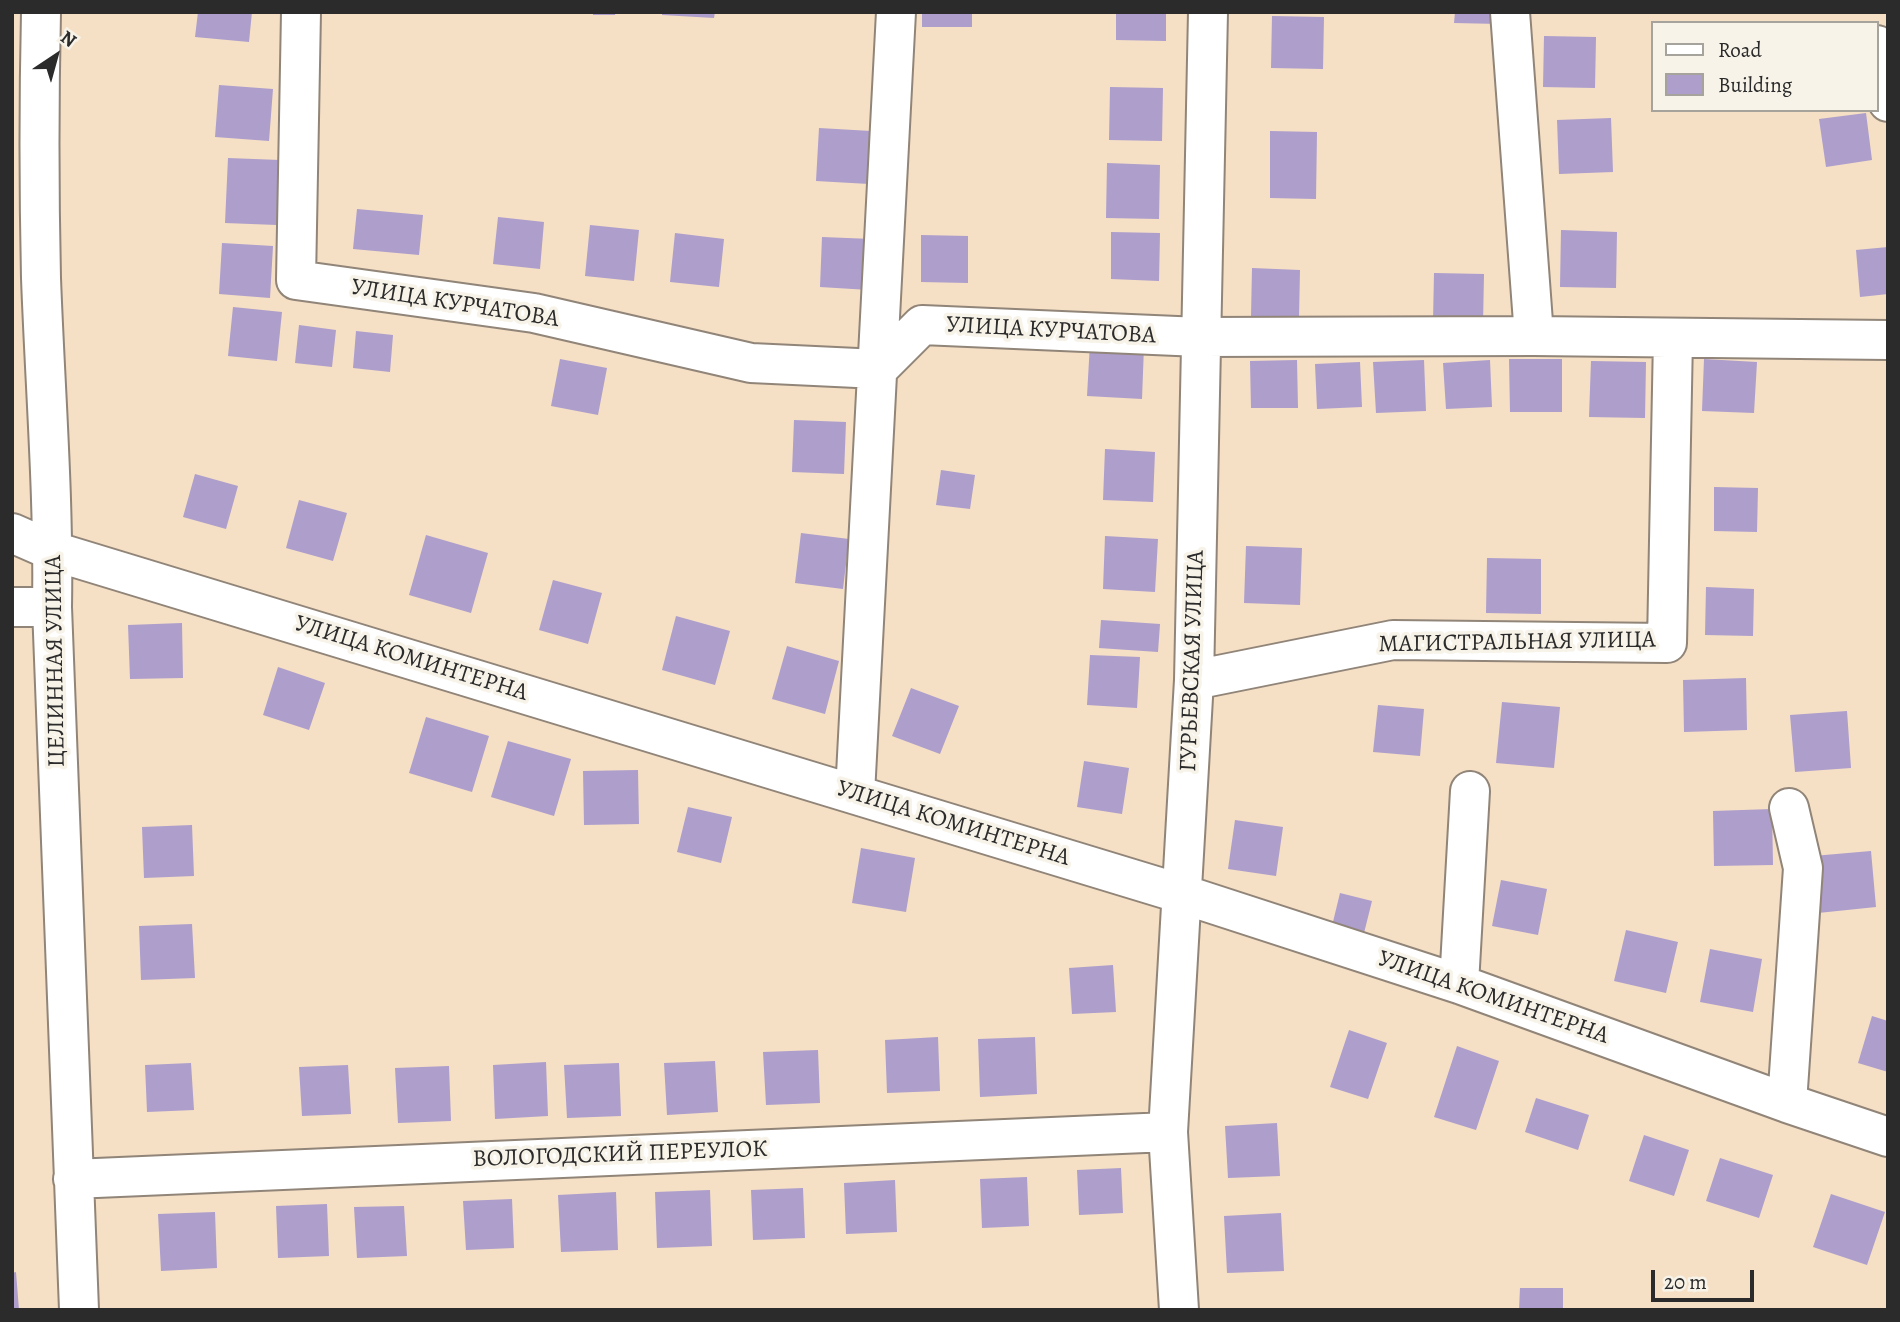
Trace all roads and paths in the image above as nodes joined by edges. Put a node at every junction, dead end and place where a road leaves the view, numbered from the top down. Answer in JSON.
{"nodes":[{"id":1,"x":41,"y":12,"type":"edge"},
{"id":2,"x":301,"y":12,"type":"edge"},
{"id":3,"x":896,"y":12,"type":"edge"},
{"id":4,"x":1208,"y":12,"type":"edge"},
{"id":5,"x":1510,"y":12,"type":"edge"},
{"id":6,"x":1879,"y":55,"type":"edge"},
{"id":7,"x":1888,"y":102,"type":"edge"},
{"id":8,"x":1534,"y":336,"type":"junction"},
{"id":9,"x":1200,"y":337,"type":"junction"},
{"id":10,"x":1673,"y":338,"type":"junction"},
{"id":11,"x":1888,"y":340,"type":"edge"},
{"id":12,"x":878,"y":369,"type":"junction"},
{"id":13,"x":12,"y":533,"type":"edge"},
{"id":14,"x":53,"y":551,"type":"junction"},
{"id":15,"x":12,"y":607,"type":"edge"},
{"id":16,"x":52,"y":607,"type":"junction"},
{"id":17,"x":1194,"y":680,"type":"junction"},
{"id":18,"x":1470,"y":791,"type":"dead end"},
{"id":19,"x":855,"y":794,"type":"junction"},
{"id":20,"x":1789,"y":808,"type":"dead end"},
{"id":21,"x":1182,"y":894,"type":"junction"},
{"id":22,"x":1459,"y":984,"type":"junction"},
{"id":23,"x":1787,"y":1103,"type":"junction"},
{"id":24,"x":1168,"y":1132,"type":"junction"},
{"id":25,"x":1888,"y":1137,"type":"edge"},
{"id":26,"x":73,"y":1179,"type":"junction"},
{"id":27,"x":79,"y":1310,"type":"edge"},
{"id":28,"x":1179,"y":1310,"type":"edge"}],
"edges":[{"from":1,"to":14,"type":"street","name":"ЦЕЛИННАЯ УЛИЦА"},
{"from":2,"to":12,"type":"street","name":"УЛИЦА КУРЧАТОВА"},
{"from":3,"to":12,"type":"street"},
{"from":4,"to":9,"type":"street","name":"ГУРЬЕВСКАЯ УЛИЦА"},
{"from":5,"to":8,"type":"street"},
{"from":6,"to":7,"type":"street"},
{"from":8,"to":9,"type":"street"},
{"from":8,"to":10,"type":"street"},
{"from":9,"to":12,"type":"street","name":"УЛИЦА КУРЧАТОВА"},
{"from":9,"to":17,"type":"street","name":"ГУРЬЕВСКАЯ УЛИЦА"},
{"from":10,"to":11,"type":"street"},
{"from":10,"to":17,"type":"street","name":"МАГИСТРАЛЬНАЯ УЛИЦА"},
{"from":12,"to":19,"type":"street"},
{"from":13,"to":14,"type":"street","name":"УЛИЦА КОМИНТЕРНА"},
{"from":14,"to":16,"type":"street","name":"ЦЕЛИННАЯ УЛИЦА"},
{"from":14,"to":19,"type":"street","name":"УЛИЦА КОМИНТЕРНА"},
{"from":15,"to":16,"type":"street"},
{"from":16,"to":26,"type":"street","name":"ЦЕЛИННАЯ УЛИЦА"},
{"from":17,"to":21,"type":"street","name":"ГУРЬЕВСКАЯ УЛИЦА"},
{"from":18,"to":22,"type":"street"},
{"from":19,"to":21,"type":"street","name":"УЛИЦА КОМИНТЕРНА"},
{"from":20,"to":23,"type":"street"},
{"from":21,"to":22,"type":"street","name":"УЛИЦА КОМИНТЕРНА"},
{"from":21,"to":24,"type":"street","name":"ГУРЬЕВСКАЯ УЛИЦА"},
{"from":22,"to":23,"type":"street","name":"УЛИЦА КОМИНТЕРНА"},
{"from":23,"to":25,"type":"street","name":"УЛИЦА КОМИНТЕРНА"},
{"from":24,"to":26,"type":"street","name":"ВОЛОГОДСКИЙ ПЕРЕУЛОК"},
{"from":24,"to":28,"type":"street","name":"ГУРЬЕВСКАЯ УЛИЦА"},
{"from":26,"to":27,"type":"street","name":"ЦЕЛИННАЯ УЛИЦА"}]}
